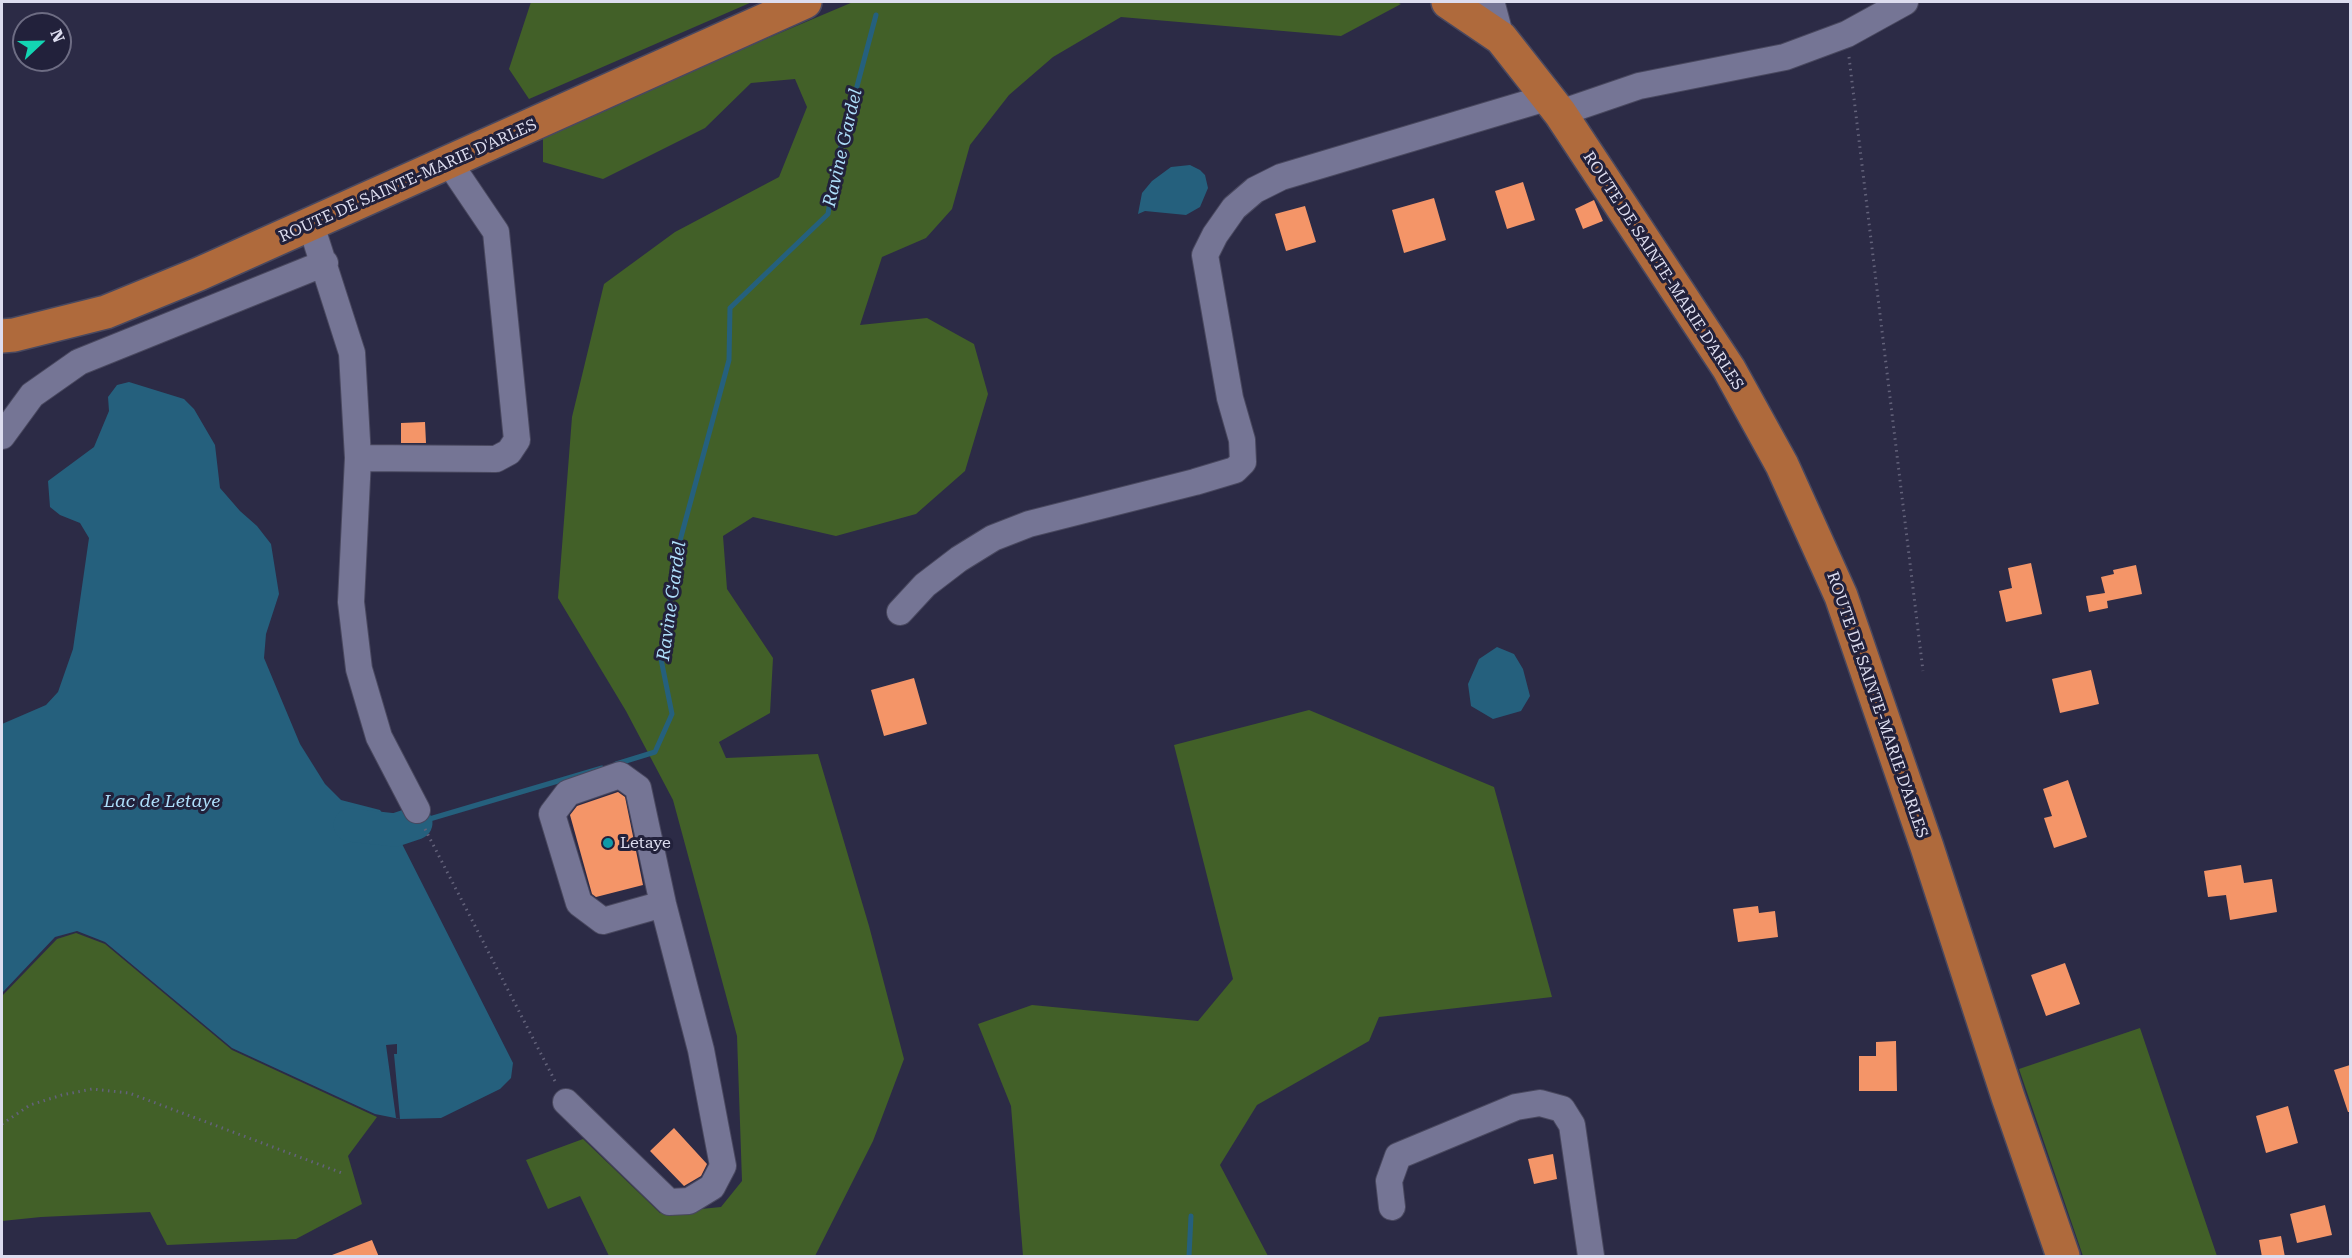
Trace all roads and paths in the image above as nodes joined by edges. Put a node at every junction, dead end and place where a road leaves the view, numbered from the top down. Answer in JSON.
{"nodes":[{"id":1,"x":805,"y":2,"type":"edge"},
{"id":2,"x":1448,"y":2,"type":"edge"},
{"id":3,"x":1489,"y":2,"type":"edge"},
{"id":4,"x":1905,"y":2,"type":"edge"},
{"id":5,"x":1847,"y":34,"type":"junction"},
{"id":6,"x":1501,"y":38,"type":"junction"},
{"id":7,"x":1553,"y":106,"type":"junction"},
{"id":8,"x":448,"y":161,"type":"junction"},
{"id":9,"x":311,"y":225,"type":"junction"},
{"id":10,"x":325,"y":263,"type":"junction"},
{"id":11,"x":2,"y":336,"type":"edge"},
{"id":12,"x":2,"y":436,"type":"edge"},
{"id":13,"x":358,"y":458,"type":"junction"},
{"id":14,"x":900,"y":612,"type":"dead end"},
{"id":15,"x":1923,"y":671,"type":"dead end"},
{"id":16,"x":421,"y":819,"type":"joint"},
{"id":17,"x":663,"y":904,"type":"junction"},
{"id":18,"x":566,"y":1102,"type":"joint"},
{"id":19,"x":2,"y":1124,"type":"edge"},
{"id":20,"x":342,"y":1173,"type":"dead end"},
{"id":21,"x":1392,"y":1208,"type":"dead end"},
{"id":22,"x":1591,"y":1257,"type":"edge"},
{"id":23,"x":2063,"y":1257,"type":"edge"}],
"edges":[{"from":1,"to":8,"type":"main road","name":"ROUTE DE SAINTE-MARIE D'ARLES"},
{"from":2,"to":6,"type":"main road","name":"ROUTE DE SAINTE-MARIE D'ARLES"},
{"from":3,"to":6,"type":"street"},
{"from":4,"to":5,"type":"street"},
{"from":5,"to":7,"type":"street"},
{"from":5,"to":15,"type":"path"},
{"from":6,"to":7,"type":"main road","name":"ROUTE DE SAINTE-MARIE D'ARLES"},
{"from":7,"to":14,"type":"street"},
{"from":7,"to":23,"type":"main road","name":"ROUTE DE SAINTE-MARIE D'ARLES"},
{"from":8,"to":9,"type":"main road","name":"ROUTE DE SAINTE-MARIE D'ARLES"},
{"from":8,"to":13,"type":"street"},
{"from":9,"to":10,"type":"street"},
{"from":9,"to":11,"type":"main road","name":"ROUTE DE SAINTE-MARIE D'ARLES"},
{"from":10,"to":12,"type":"street"},
{"from":10,"to":13,"type":"street"},
{"from":13,"to":16,"type":"street"},
{"from":16,"to":18,"type":"path"},
{"from":17,"to":17,"type":"street"},
{"from":17,"to":18,"type":"street"},
{"from":19,"to":20,"type":"path"},
{"from":21,"to":22,"type":"street"}]}
